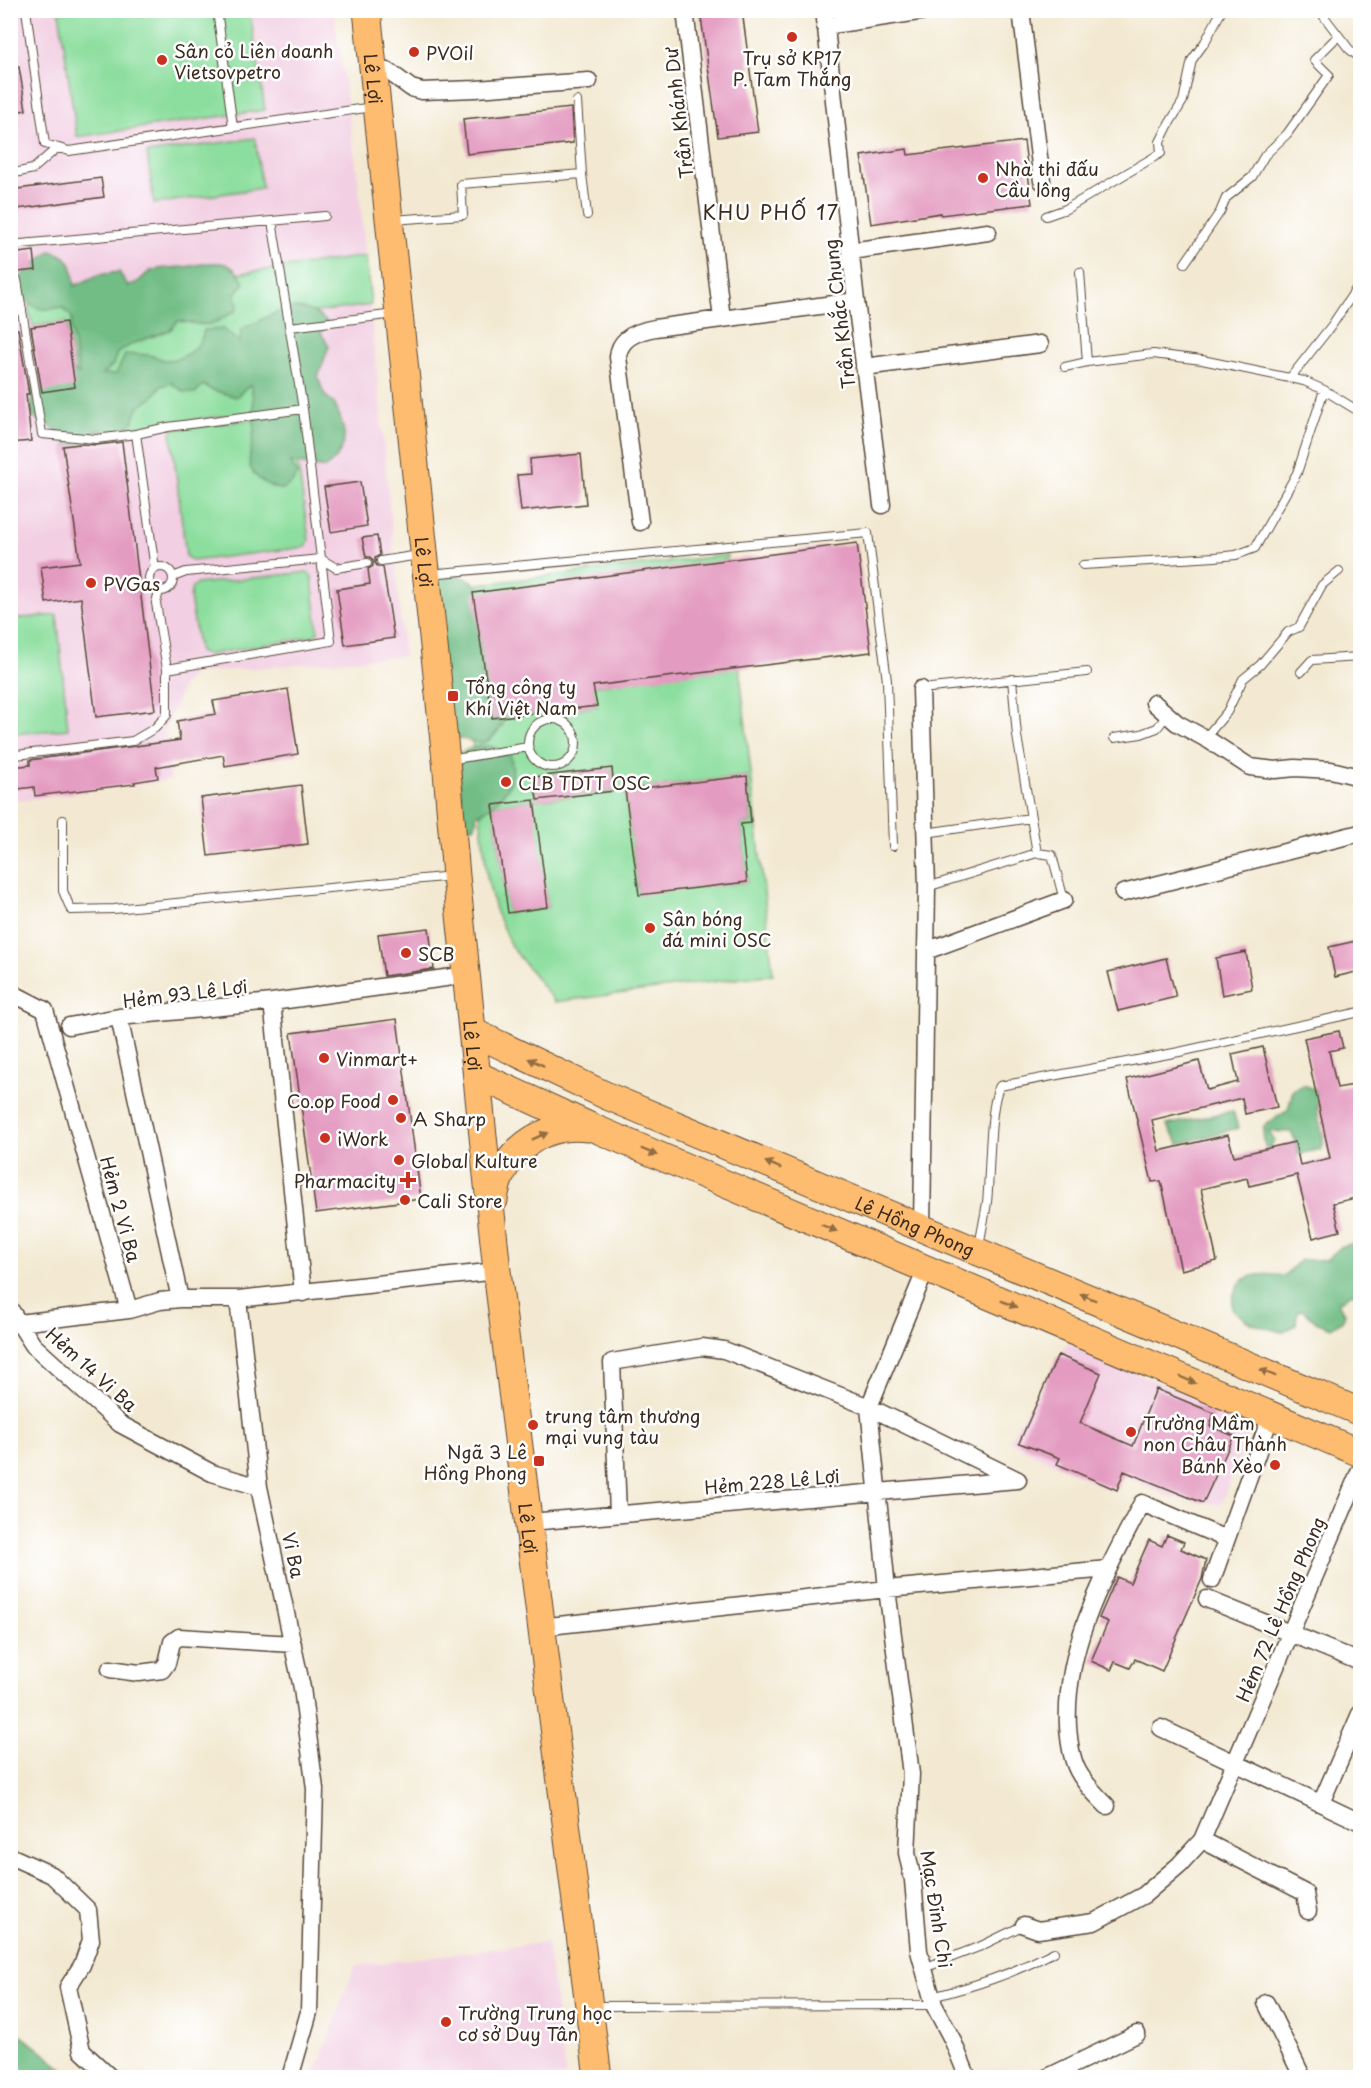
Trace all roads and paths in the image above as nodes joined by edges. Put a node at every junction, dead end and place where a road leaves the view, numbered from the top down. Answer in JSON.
{"nodes":[{"id":1,"x":26,"y":10,"type":"edge"},
{"id":2,"x":217,"y":10,"type":"edge"},
{"id":3,"x":367,"y":10,"type":"edge"},
{"id":4,"x":685,"y":10,"type":"edge"},
{"id":5,"x":932,"y":10,"type":"edge"},
{"id":6,"x":1021,"y":10,"type":"edge"},
{"id":7,"x":1222,"y":10,"type":"edge"},
{"id":8,"x":1319,"y":10,"type":"edge"},
{"id":9,"x":824,"y":18,"type":"edge"},
{"id":10,"x":1338,"y":36,"type":"junction"},
{"id":11,"x":1360,"y":58,"type":"edge"},
{"id":12,"x":373,"y":70,"type":"junction"},
{"id":13,"x":590,"y":81,"type":"dead end"},
{"id":14,"x":577,"y":101,"type":"dead end"},
{"id":15,"x":377,"y":106,"type":"junction"},
{"id":16,"x":233,"y":127,"type":"junction"},
{"id":17,"x":57,"y":148,"type":"junction"},
{"id":18,"x":10,"y":174,"type":"edge"},
{"id":19,"x":582,"y":174,"type":"junction"},
{"id":20,"x":1042,"y":181,"type":"dead end"},
{"id":21,"x":587,"y":215,"type":"dead end"},
{"id":22,"x":325,"y":216,"type":"dead end"},
{"id":23,"x":1046,"y":216,"type":"dead end"},
{"id":24,"x":272,"y":221,"type":"junction"},
{"id":25,"x":388,"y":221,"type":"junction"},
{"id":26,"x":988,"y":232,"type":"dead end"},
{"id":27,"x":10,"y":245,"type":"edge"},
{"id":28,"x":850,"y":251,"type":"junction"},
{"id":29,"x":1185,"y":263,"type":"dead end"},
{"id":30,"x":1080,"y":272,"type":"dead end"},
{"id":31,"x":10,"y":281,"type":"edge"},
{"id":32,"x":1360,"y":283,"type":"edge"},
{"id":33,"x":856,"y":301,"type":"junction"},
{"id":34,"x":398,"y":313,"type":"junction"},
{"id":35,"x":722,"y":319,"type":"junction"},
{"id":36,"x":290,"y":327,"type":"junction"},
{"id":37,"x":1040,"y":344,"type":"dead end"},
{"id":38,"x":1087,"y":362,"type":"junction"},
{"id":39,"x":864,"y":367,"type":"junction"},
{"id":40,"x":1065,"y":368,"type":"dead end"},
{"id":41,"x":1290,"y":378,"type":"junction"},
{"id":42,"x":1324,"y":390,"type":"junction"},
{"id":43,"x":303,"y":409,"type":"junction"},
{"id":44,"x":1360,"y":412,"type":"edge"},
{"id":45,"x":136,"y":434,"type":"junction"},
{"id":46,"x":882,"y":506,"type":"dead end"},
{"id":47,"x":640,"y":522,"type":"dead end"},
{"id":48,"x":321,"y":559,"type":"junction"},
{"id":49,"x":381,"y":561,"type":"dead end"},
{"id":50,"x":367,"y":563,"type":"dead end"},
{"id":51,"x":425,"y":564,"type":"junction"},
{"id":52,"x":1083,"y":565,"type":"dead end"},
{"id":53,"x":155,"y":569,"type":"junction"},
{"id":54,"x":1339,"y":571,"type":"dead end"},
{"id":55,"x":173,"y":577,"type":"junction"},
{"id":56,"x":159,"y":591,"type":"junction"},
{"id":57,"x":1360,"y":657,"type":"edge"},
{"id":58,"x":167,"y":669,"type":"junction"},
{"id":59,"x":1087,"y":672,"type":"dead end"},
{"id":60,"x":1301,"y":672,"type":"dead end"},
{"id":61,"x":1012,"y":679,"type":"junction"},
{"id":62,"x":921,"y":689,"type":"joint"},
{"id":63,"x":1154,"y":703,"type":"dead end"},
{"id":64,"x":1168,"y":714,"type":"junction"},
{"id":65,"x":1114,"y":738,"type":"dead end"},
{"id":66,"x":1205,"y":738,"type":"junction"},
{"id":67,"x":528,"y":747,"type":"junction"},
{"id":68,"x":16,"y":755,"type":"dead end"},
{"id":69,"x":447,"y":760,"type":"junction"},
{"id":70,"x":1360,"y":777,"type":"edge"},
{"id":71,"x":1031,"y":818,"type":"junction"},
{"id":72,"x":63,"y":820,"type":"dead end"},
{"id":73,"x":925,"y":833,"type":"junction"},
{"id":74,"x":1360,"y":833,"type":"edge"},
{"id":75,"x":893,"y":846,"type":"dead end"},
{"id":76,"x":1037,"y":853,"type":"junction"},
{"id":77,"x":456,"y":876,"type":"junction"},
{"id":78,"x":927,"y":887,"type":"junction"},
{"id":79,"x":1123,"y":893,"type":"dead end"},
{"id":80,"x":1064,"y":900,"type":"joint"},
{"id":81,"x":926,"y":951,"type":"junction"},
{"id":82,"x":467,"y":975,"type":"junction"},
{"id":83,"x":10,"y":992,"type":"edge"},
{"id":84,"x":272,"y":1002,"type":"junction"},
{"id":85,"x":1360,"y":1012,"type":"edge"},
{"id":86,"x":119,"y":1017,"type":"junction"},
{"id":87,"x":69,"y":1026,"type":"dead end"},
{"id":88,"x":473,"y":1032,"type":"junction"},
{"id":89,"x":477,"y":1075,"type":"junction"},
{"id":90,"x":570,"y":1078,"type":"junction"},
{"id":91,"x":552,"y":1109,"type":"junction"},
{"id":92,"x":596,"y":1129,"type":"junction"},
{"id":93,"x":492,"y":1217,"type":"junction"},
{"id":94,"x":930,"y":1231,"type":"junction"},
{"id":95,"x":978,"y":1251,"type":"junction"},
{"id":96,"x":926,"y":1269,"type":"junction"},
{"id":97,"x":497,"y":1271,"type":"junction"},
{"id":98,"x":303,"y":1293,"type":"junction"},
{"id":99,"x":180,"y":1299,"type":"junction"},
{"id":100,"x":238,"y":1299,"type":"junction"},
{"id":101,"x":129,"y":1310,"type":"junction"},
{"id":102,"x":13,"y":1318,"type":"edge"},
{"id":103,"x":1302,"y":1387,"type":"junction"},
{"id":104,"x":869,"y":1407,"type":"junction"},
{"id":105,"x":1360,"y":1412,"type":"edge"},
{"id":106,"x":1280,"y":1419,"type":"junction"},
{"id":107,"x":1360,"y":1453,"type":"edge"},
{"id":108,"x":1360,"y":1470,"type":"edge"},
{"id":109,"x":259,"y":1487,"type":"junction"},
{"id":110,"x":876,"y":1492,"type":"junction"},
{"id":111,"x":618,"y":1514,"type":"junction"},
{"id":112,"x":530,"y":1522,"type":"junction"},
{"id":113,"x":1226,"y":1539,"type":"junction"},
{"id":114,"x":1108,"y":1569,"type":"junction"},
{"id":115,"x":1212,"y":1580,"type":"dead end"},
{"id":116,"x":887,"y":1589,"type":"junction"},
{"id":117,"x":1207,"y":1599,"type":"dead end"},
{"id":118,"x":540,"y":1626,"type":"junction"},
{"id":119,"x":1291,"y":1634,"type":"junction"},
{"id":120,"x":293,"y":1644,"type":"junction"},
{"id":121,"x":1360,"y":1662,"type":"edge"},
{"id":122,"x":110,"y":1669,"type":"dead end"},
{"id":123,"x":1360,"y":1714,"type":"edge"},
{"id":124,"x":1161,"y":1728,"type":"dead end"},
{"id":125,"x":1234,"y":1763,"type":"junction"},
{"id":126,"x":1320,"y":1803,"type":"junction"},
{"id":127,"x":1107,"y":1806,"type":"dead end"},
{"id":128,"x":1360,"y":1822,"type":"edge"},
{"id":129,"x":1202,"y":1840,"type":"junction"},
{"id":130,"x":10,"y":1856,"type":"edge"},
{"id":131,"x":1308,"y":1911,"type":"dead end"},
{"id":132,"x":1024,"y":1925,"type":"joint"},
{"id":133,"x":1054,"y":1952,"type":"dead end"},
{"id":134,"x":924,"y":1968,"type":"junction"},
{"id":135,"x":933,"y":2001,"type":"junction"},
{"id":136,"x":1266,"y":2003,"type":"dead end"},
{"id":137,"x":588,"y":2006,"type":"junction"},
{"id":138,"x":1137,"y":2034,"type":"dead end"},
{"id":139,"x":111,"y":2078,"type":"edge"},
{"id":140,"x":290,"y":2078,"type":"edge"},
{"id":141,"x":598,"y":2078,"type":"edge"},
{"id":142,"x":968,"y":2078,"type":"edge"},
{"id":143,"x":1046,"y":2078,"type":"edge"},
{"id":144,"x":1303,"y":2078,"type":"edge"}],
"edges":[{"from":1,"to":17,"type":"lane"},
{"from":2,"to":16,"type":"lane"},
{"from":3,"to":12,"type":"main road","name":"Lê Lợi"},
{"from":4,"to":35,"type":"street","name":"Trần Khánh Dư"},
{"from":5,"to":9,"type":"street"},
{"from":6,"to":20,"type":"street"},
{"from":7,"to":23,"type":"lane"},
{"from":8,"to":10,"type":"lane"},
{"from":9,"to":28,"type":"street","name":"Trần Khắc Chung"},
{"from":10,"to":11,"type":"lane"},
{"from":10,"to":29,"type":"lane"},
{"from":12,"to":13,"type":"street"},
{"from":12,"to":15,"type":"main road","name":"Lê Lợi"},
{"from":14,"to":19,"type":"lane"},
{"from":15,"to":16,"type":"lane"},
{"from":15,"to":25,"type":"main road","name":"Lê Lợi"},
{"from":16,"to":17,"type":"lane"},
{"from":17,"to":18,"type":"lane"},
{"from":19,"to":21,"type":"lane"},
{"from":19,"to":25,"type":"lane"},
{"from":22,"to":24,"type":"lane"},
{"from":24,"to":27,"type":"lane"},
{"from":24,"to":36,"type":"lane"},
{"from":25,"to":34,"type":"main road","name":"Lê Lợi"},
{"from":26,"to":28,"type":"street"},
{"from":28,"to":33,"type":"street","name":"Trần Khắc Chung"},
{"from":30,"to":38,"type":"lane"},
{"from":31,"to":45,"type":"lane"},
{"from":32,"to":41,"type":"lane"},
{"from":33,"to":35,"type":"street"},
{"from":33,"to":39,"type":"street","name":"Trần Khắc Chung"},
{"from":34,"to":36,"type":"lane"},
{"from":34,"to":51,"type":"main road","name":"Lê Lợi"},
{"from":35,"to":47,"type":"street"},
{"from":36,"to":43,"type":"lane"},
{"from":37,"to":39,"type":"street"},
{"from":38,"to":40,"type":"lane"},
{"from":38,"to":41,"type":"lane"},
{"from":39,"to":46,"type":"street","name":"Trần Khắc Chung"},
{"from":41,"to":42,"type":"lane"},
{"from":42,"to":44,"type":"lane"},
{"from":42,"to":52,"type":"lane"},
{"from":43,"to":45,"type":"lane"},
{"from":43,"to":48,"type":"lane"},
{"from":45,"to":53,"type":"lane"},
{"from":48,"to":50,"type":"lane"},
{"from":48,"to":55,"type":"lane"},
{"from":48,"to":58,"type":"lane"},
{"from":49,"to":51,"type":"lane"},
{"from":51,"to":69,"type":"main road","name":"Lê Lợi"},
{"from":51,"to":75,"type":"lane"},
{"from":53,"to":55,"type":"lane"},
{"from":53,"to":56,"type":"lane"},
{"from":54,"to":66,"type":"lane"},
{"from":55,"to":56,"type":"lane"},
{"from":56,"to":58,"type":"lane"},
{"from":57,"to":60,"type":"lane"},
{"from":58,"to":68,"type":"lane"},
{"from":59,"to":61,"type":"lane"},
{"from":61,"to":62,"type":"lane"},
{"from":61,"to":71,"type":"lane"},
{"from":62,"to":73,"type":"street"},
{"from":63,"to":64,"type":"street"},
{"from":64,"to":65,"type":"lane"},
{"from":64,"to":66,"type":"street"},
{"from":66,"to":70,"type":"street"},
{"from":67,"to":67,"type":"lane"},
{"from":67,"to":69,"type":"lane"},
{"from":69,"to":77,"type":"main road","name":"Lê Lợi"},
{"from":71,"to":73,"type":"lane"},
{"from":71,"to":76,"type":"lane"},
{"from":72,"to":77,"type":"lane"},
{"from":73,"to":78,"type":"street"},
{"from":74,"to":79,"type":"street"},
{"from":76,"to":78,"type":"lane"},
{"from":76,"to":80,"type":"lane"},
{"from":77,"to":82,"type":"main road","name":"Lê Lợi"},
{"from":78,"to":81,"type":"street"},
{"from":80,"to":81,"type":"street"},
{"from":81,"to":94,"type":"street"},
{"from":82,"to":84,"type":"street","name":"Hẻm 93 Lê Lợi"},
{"from":82,"to":88,"type":"main road","name":"Lê Lợi"},
{"from":83,"to":101,"type":"street","name":"Hẻm 2 Vi Ba"},
{"from":84,"to":86,"type":"street","name":"Hẻm 93 Lê Lợi"},
{"from":84,"to":98,"type":"street"},
{"from":85,"to":95,"type":"lane"},
{"from":86,"to":87,"type":"street"},
{"from":86,"to":99,"type":"street","name":"Hẻm 93 Lê Lợi"},
{"from":88,"to":89,"type":"main road","name":"Lê Lợi"},
{"from":90,"to":88,"type":"main road","name":"Lê Hồng Phong","one_way":true},
{"from":89,"to":91,"type":"main road","name":"Lê Hồng Phong"},
{"from":89,"to":93,"type":"main road","name":"Lê Lợi"},
{"from":90,"to":91,"type":"main road"},
{"from":94,"to":90,"type":"main road","name":"Lê Hồng Phong","one_way":true},
{"from":91,"to":92,"type":"main road","name":"Lê Hồng Phong"},
{"from":93,"to":92,"type":"main road","one_way":true},
{"from":92,"to":96,"type":"main road","name":"Lê Hồng Phong","one_way":true},
{"from":93,"to":97,"type":"main road","name":"Lê Lợi"},
{"from":94,"to":95,"type":"main road","name":"Lê Hồng Phong"},
{"from":94,"to":96,"type":"main road"},
{"from":103,"to":95,"type":"main road","name":"Lê Hồng Phong","one_way":true},
{"from":96,"to":104,"type":"street"},
{"from":96,"to":106,"type":"main road","name":"Lê Hồng Phong","one_way":true},
{"from":97,"to":98,"type":"street"},
{"from":97,"to":112,"type":"main road","name":"Lê Lợi"},
{"from":98,"to":100,"type":"street"},
{"from":99,"to":100,"type":"street"},
{"from":99,"to":101,"type":"street"},
{"from":100,"to":109,"type":"street","name":"Vi Ba"},
{"from":101,"to":102,"type":"street"},
{"from":102,"to":109,"type":"street","name":"Hẻm 14 Vi Ba"},
{"from":103,"to":105,"type":"main road","name":"Lê Hồng Phong"},
{"from":103,"to":106,"type":"main road"},
{"from":104,"to":110,"type":"street","name":"Mạc Đĩnh Chi"},
{"from":104,"to":110,"type":"street","name":"Hẻm 228 Lê Lợi"},
{"from":104,"to":111,"type":"street"},
{"from":106,"to":107,"type":"main road","name":"Lê Hồng Phong"},
{"from":106,"to":113,"type":"street"},
{"from":108,"to":119,"type":"street","name":"Hẻm 72 Lê Hồng Phong"},
{"from":109,"to":120,"type":"street","name":"Vi Ba"},
{"from":110,"to":111,"type":"street","name":"Hẻm 228 Lê Lợi"},
{"from":110,"to":116,"type":"street","name":"Mạc Đĩnh Chi"},
{"from":111,"to":112,"type":"street","name":"Hẻm 228 Lê Lợi"},
{"from":112,"to":118,"type":"main road","name":"Lê Lợi"},
{"from":113,"to":114,"type":"street"},
{"from":113,"to":115,"type":"street"},
{"from":114,"to":116,"type":"street"},
{"from":114,"to":127,"type":"street"},
{"from":116,"to":118,"type":"street"},
{"from":116,"to":134,"type":"street","name":"Mạc Đĩnh Chi"},
{"from":117,"to":119,"type":"street"},
{"from":118,"to":137,"type":"main road","name":"Lê Lợi"},
{"from":119,"to":121,"type":"street"},
{"from":119,"to":125,"type":"street","name":"Hẻm 72 Lê Hồng Phong"},
{"from":120,"to":122,"type":"street"},
{"from":120,"to":140,"type":"street","name":"Vi Ba"},
{"from":123,"to":126,"type":"street"},
{"from":124,"to":125,"type":"street"},
{"from":125,"to":126,"type":"street"},
{"from":125,"to":129,"type":"street","name":"Hẻm 72 Lê Hồng Phong"},
{"from":126,"to":128,"type":"street"},
{"from":129,"to":131,"type":"street"},
{"from":129,"to":132,"type":"street"},
{"from":130,"to":139,"type":"street"},
{"from":132,"to":134,"type":"lane"},
{"from":133,"to":135,"type":"lane"},
{"from":134,"to":135,"type":"street","name":"Mạc Đĩnh Chi"},
{"from":135,"to":137,"type":"lane"},
{"from":135,"to":142,"type":"street","name":"Mạc Đĩnh Chi"},
{"from":136,"to":144,"type":"street"},
{"from":137,"to":141,"type":"main road","name":"Lê Lợi"},
{"from":138,"to":143,"type":"street"}]}
